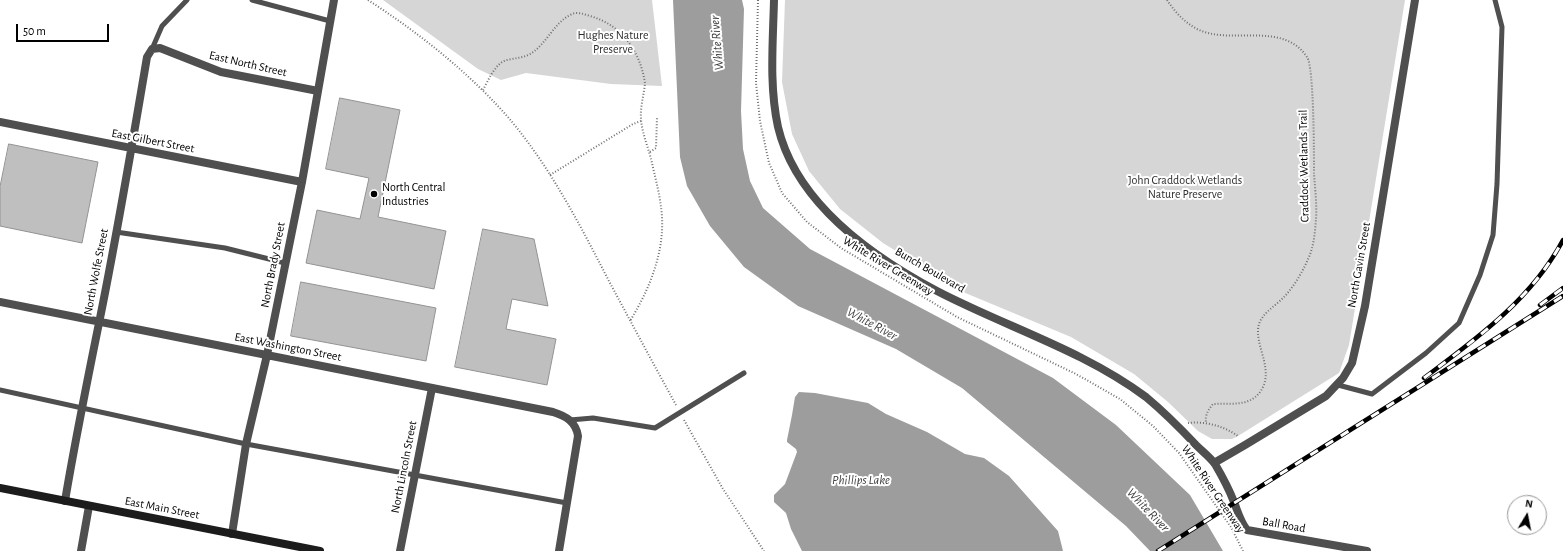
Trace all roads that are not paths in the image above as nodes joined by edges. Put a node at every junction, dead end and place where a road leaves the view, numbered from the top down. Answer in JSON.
{"nodes":[{"id":1,"x":187,"y":0,"type":"edge"},
{"id":2,"x":252,"y":0,"type":"edge"},
{"id":3,"x":334,"y":0,"type":"edge"},
{"id":4,"x":774,"y":0,"type":"edge"},
{"id":5,"x":1415,"y":0,"type":"edge"},
{"id":6,"x":1495,"y":0,"type":"edge"},
{"id":7,"x":330,"y":21,"type":"junction"},
{"id":8,"x":152,"y":49,"type":"junction"},
{"id":9,"x":318,"y":91,"type":"junction"},
{"id":10,"x":0,"y":122,"type":"edge"},
{"id":11,"x":131,"y":149,"type":"junction"},
{"id":12,"x":302,"y":182,"type":"junction"},
{"id":13,"x":116,"y":232,"type":"junction"},
{"id":14,"x":285,"y":263,"type":"junction"},
{"id":15,"x":0,"y":302,"type":"edge"},
{"id":16,"x":99,"y":322,"type":"junction"},
{"id":17,"x":267,"y":355,"type":"junction"},
{"id":18,"x":744,"y":373,"type":"dead end"},
{"id":19,"x":1338,"y":385,"type":"junction"},
{"id":20,"x":432,"y":388,"type":"junction"},
{"id":21,"x":0,"y":390,"type":"edge"},
{"id":22,"x":81,"y":408,"type":"junction"},
{"id":23,"x":570,"y":420,"type":"junction"},
{"id":24,"x":246,"y":444,"type":"junction"},
{"id":25,"x":1214,"y":463,"type":"junction"},
{"id":26,"x":415,"y":476,"type":"junction"},
{"id":27,"x":0,"y":488,"type":"edge"},
{"id":28,"x":65,"y":501,"type":"junction"},
{"id":29,"x":567,"y":503,"type":"junction"},
{"id":30,"x":89,"y":506,"type":"junction"},
{"id":31,"x":232,"y":534,"type":"junction"},
{"id":32,"x":81,"y":551,"type":"edge"},
{"id":33,"x":320,"y":551,"type":"edge"},
{"id":34,"x":400,"y":551,"type":"edge"},
{"id":35,"x":559,"y":551,"type":"edge"},
{"id":36,"x":1367,"y":551,"type":"edge"}],
"edges":[{"from":1,"to":8,"type":"lane"},
{"from":2,"to":7,"type":"lane"},
{"from":3,"to":7,"type":"street","name":"North Brady Street"},
{"from":4,"to":25,"type":"street","name":"Bunch Boulevard"},
{"from":5,"to":19,"type":"street","name":"North Gavin Street"},
{"from":6,"to":19,"type":"lane"},
{"from":7,"to":9,"type":"street","name":"North Brady Street"},
{"from":8,"to":9,"type":"street","name":"East North Street"},
{"from":8,"to":11,"type":"street","name":"North Wolfe Street"},
{"from":9,"to":12,"type":"street","name":"North Brady Street"},
{"from":10,"to":11,"type":"street","name":"East Gilbert Street"},
{"from":11,"to":12,"type":"street","name":"East Gilbert Street"},
{"from":11,"to":13,"type":"street","name":"North Wolfe Street"},
{"from":12,"to":14,"type":"street","name":"North Brady Street"},
{"from":13,"to":14,"type":"lane"},
{"from":13,"to":16,"type":"street","name":"North Wolfe Street"},
{"from":14,"to":17,"type":"street","name":"North Brady Street"},
{"from":15,"to":16,"type":"street","name":"East Washington Street"},
{"from":16,"to":17,"type":"street","name":"East Washington Street"},
{"from":16,"to":22,"type":"street","name":"North Wolfe Street"},
{"from":17,"to":20,"type":"street","name":"East Washington Street"},
{"from":17,"to":24,"type":"street","name":"North Brady Street"},
{"from":18,"to":23,"type":"lane"},
{"from":19,"to":25,"type":"street","name":"North Gavin Street"},
{"from":20,"to":23,"type":"street","name":"East Washington Street"},
{"from":20,"to":26,"type":"street","name":"North Lincoln Street"},
{"from":21,"to":22,"type":"lane"},
{"from":22,"to":24,"type":"lane"},
{"from":22,"to":28,"type":"street","name":"North Wolfe Street"},
{"from":23,"to":29,"type":"street"},
{"from":24,"to":26,"type":"lane"},
{"from":24,"to":31,"type":"street","name":"North Brady Street"},
{"from":25,"to":36,"type":"street","name":"Ball Road"},
{"from":26,"to":29,"type":"lane"},
{"from":26,"to":34,"type":"street","name":"North Lincoln Street"},
{"from":27,"to":28,"type":"main road","name":"East Main Street"},
{"from":28,"to":30,"type":"main road","name":"East Main Street"},
{"from":29,"to":35,"type":"street"},
{"from":30,"to":31,"type":"main road","name":"East Main Street"},
{"from":30,"to":32,"type":"street"},
{"from":31,"to":33,"type":"main road","name":"East Main Street"}]}
